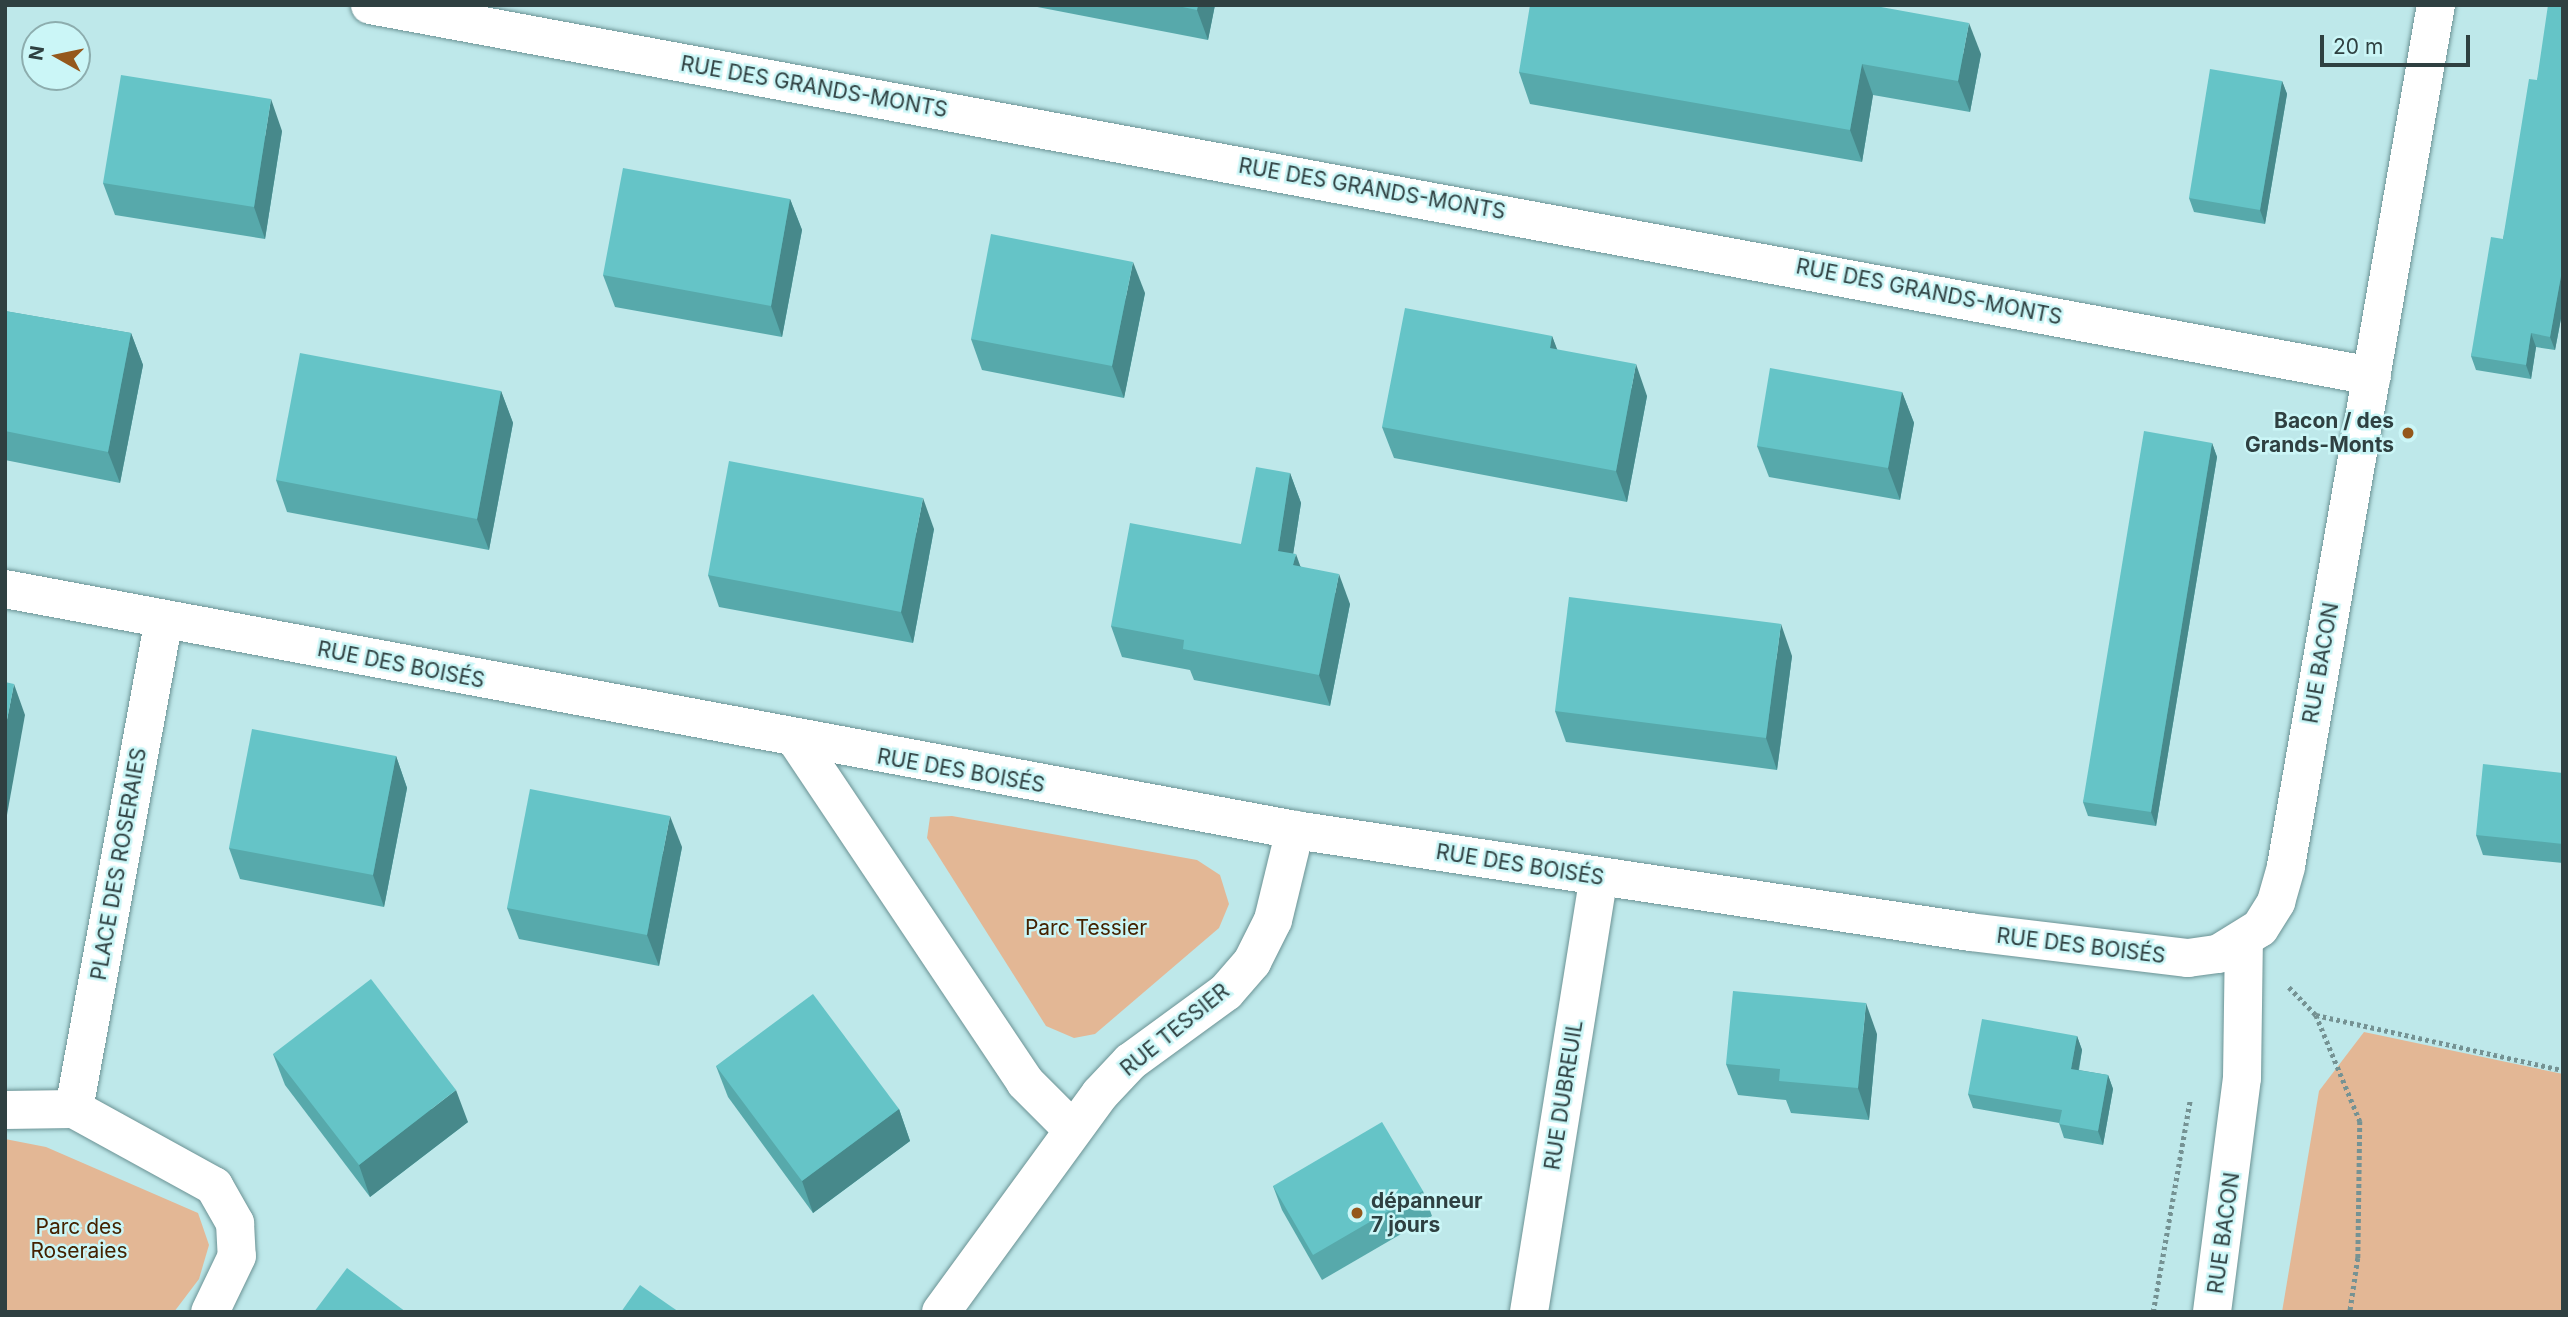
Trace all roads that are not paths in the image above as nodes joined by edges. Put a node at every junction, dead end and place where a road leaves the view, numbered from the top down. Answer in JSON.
{"nodes":[{"id":1,"x":370,"y":5,"type":"edge"},
{"id":2,"x":2437,"y":5,"type":"edge"},
{"id":3,"x":2372,"y":376,"type":"junction"},
{"id":4,"x":5,"y":589,"type":"edge"},
{"id":5,"x":164,"y":620,"type":"junction"},
{"id":6,"x":797,"y":741,"type":"junction"},
{"id":7,"x":1295,"y":831,"type":"junction"},
{"id":8,"x":1599,"y":877,"type":"junction"},
{"id":9,"x":2244,"y":942,"type":"junction"},
{"id":10,"x":74,"y":1109,"type":"junction"},
{"id":11,"x":5,"y":1110,"type":"edge"},
{"id":12,"x":1071,"y":1128,"type":"junction"},
{"id":13,"x":210,"y":1312,"type":"edge"},
{"id":14,"x":941,"y":1312,"type":"edge"},
{"id":15,"x":1529,"y":1312,"type":"edge"},
{"id":16,"x":2212,"y":1312,"type":"edge"}],
"edges":[{"from":1,"to":3,"type":"street","name":"RUE DES GRANDS-MONTS"},
{"from":2,"to":3,"type":"street","name":"RUE BACON"},
{"from":3,"to":9,"type":"street","name":"RUE BACON"},
{"from":4,"to":5,"type":"street","name":"RUE DES BOISÉS"},
{"from":5,"to":6,"type":"street","name":"RUE DES BOISÉS"},
{"from":5,"to":10,"type":"street","name":"PLACE DES ROSERAIES"},
{"from":6,"to":7,"type":"street","name":"RUE DES BOISÉS"},
{"from":6,"to":12,"type":"street"},
{"from":7,"to":8,"type":"street","name":"RUE DES BOISÉS"},
{"from":7,"to":12,"type":"street","name":"RUE TESSIER"},
{"from":8,"to":9,"type":"street","name":"RUE DES BOISÉS"},
{"from":8,"to":15,"type":"street","name":"RUE DUBREUIL"},
{"from":9,"to":16,"type":"street","name":"RUE BACON"},
{"from":10,"to":11,"type":"street"},
{"from":10,"to":13,"type":"street"},
{"from":12,"to":14,"type":"street","name":"RUE TESSIER"}]}
